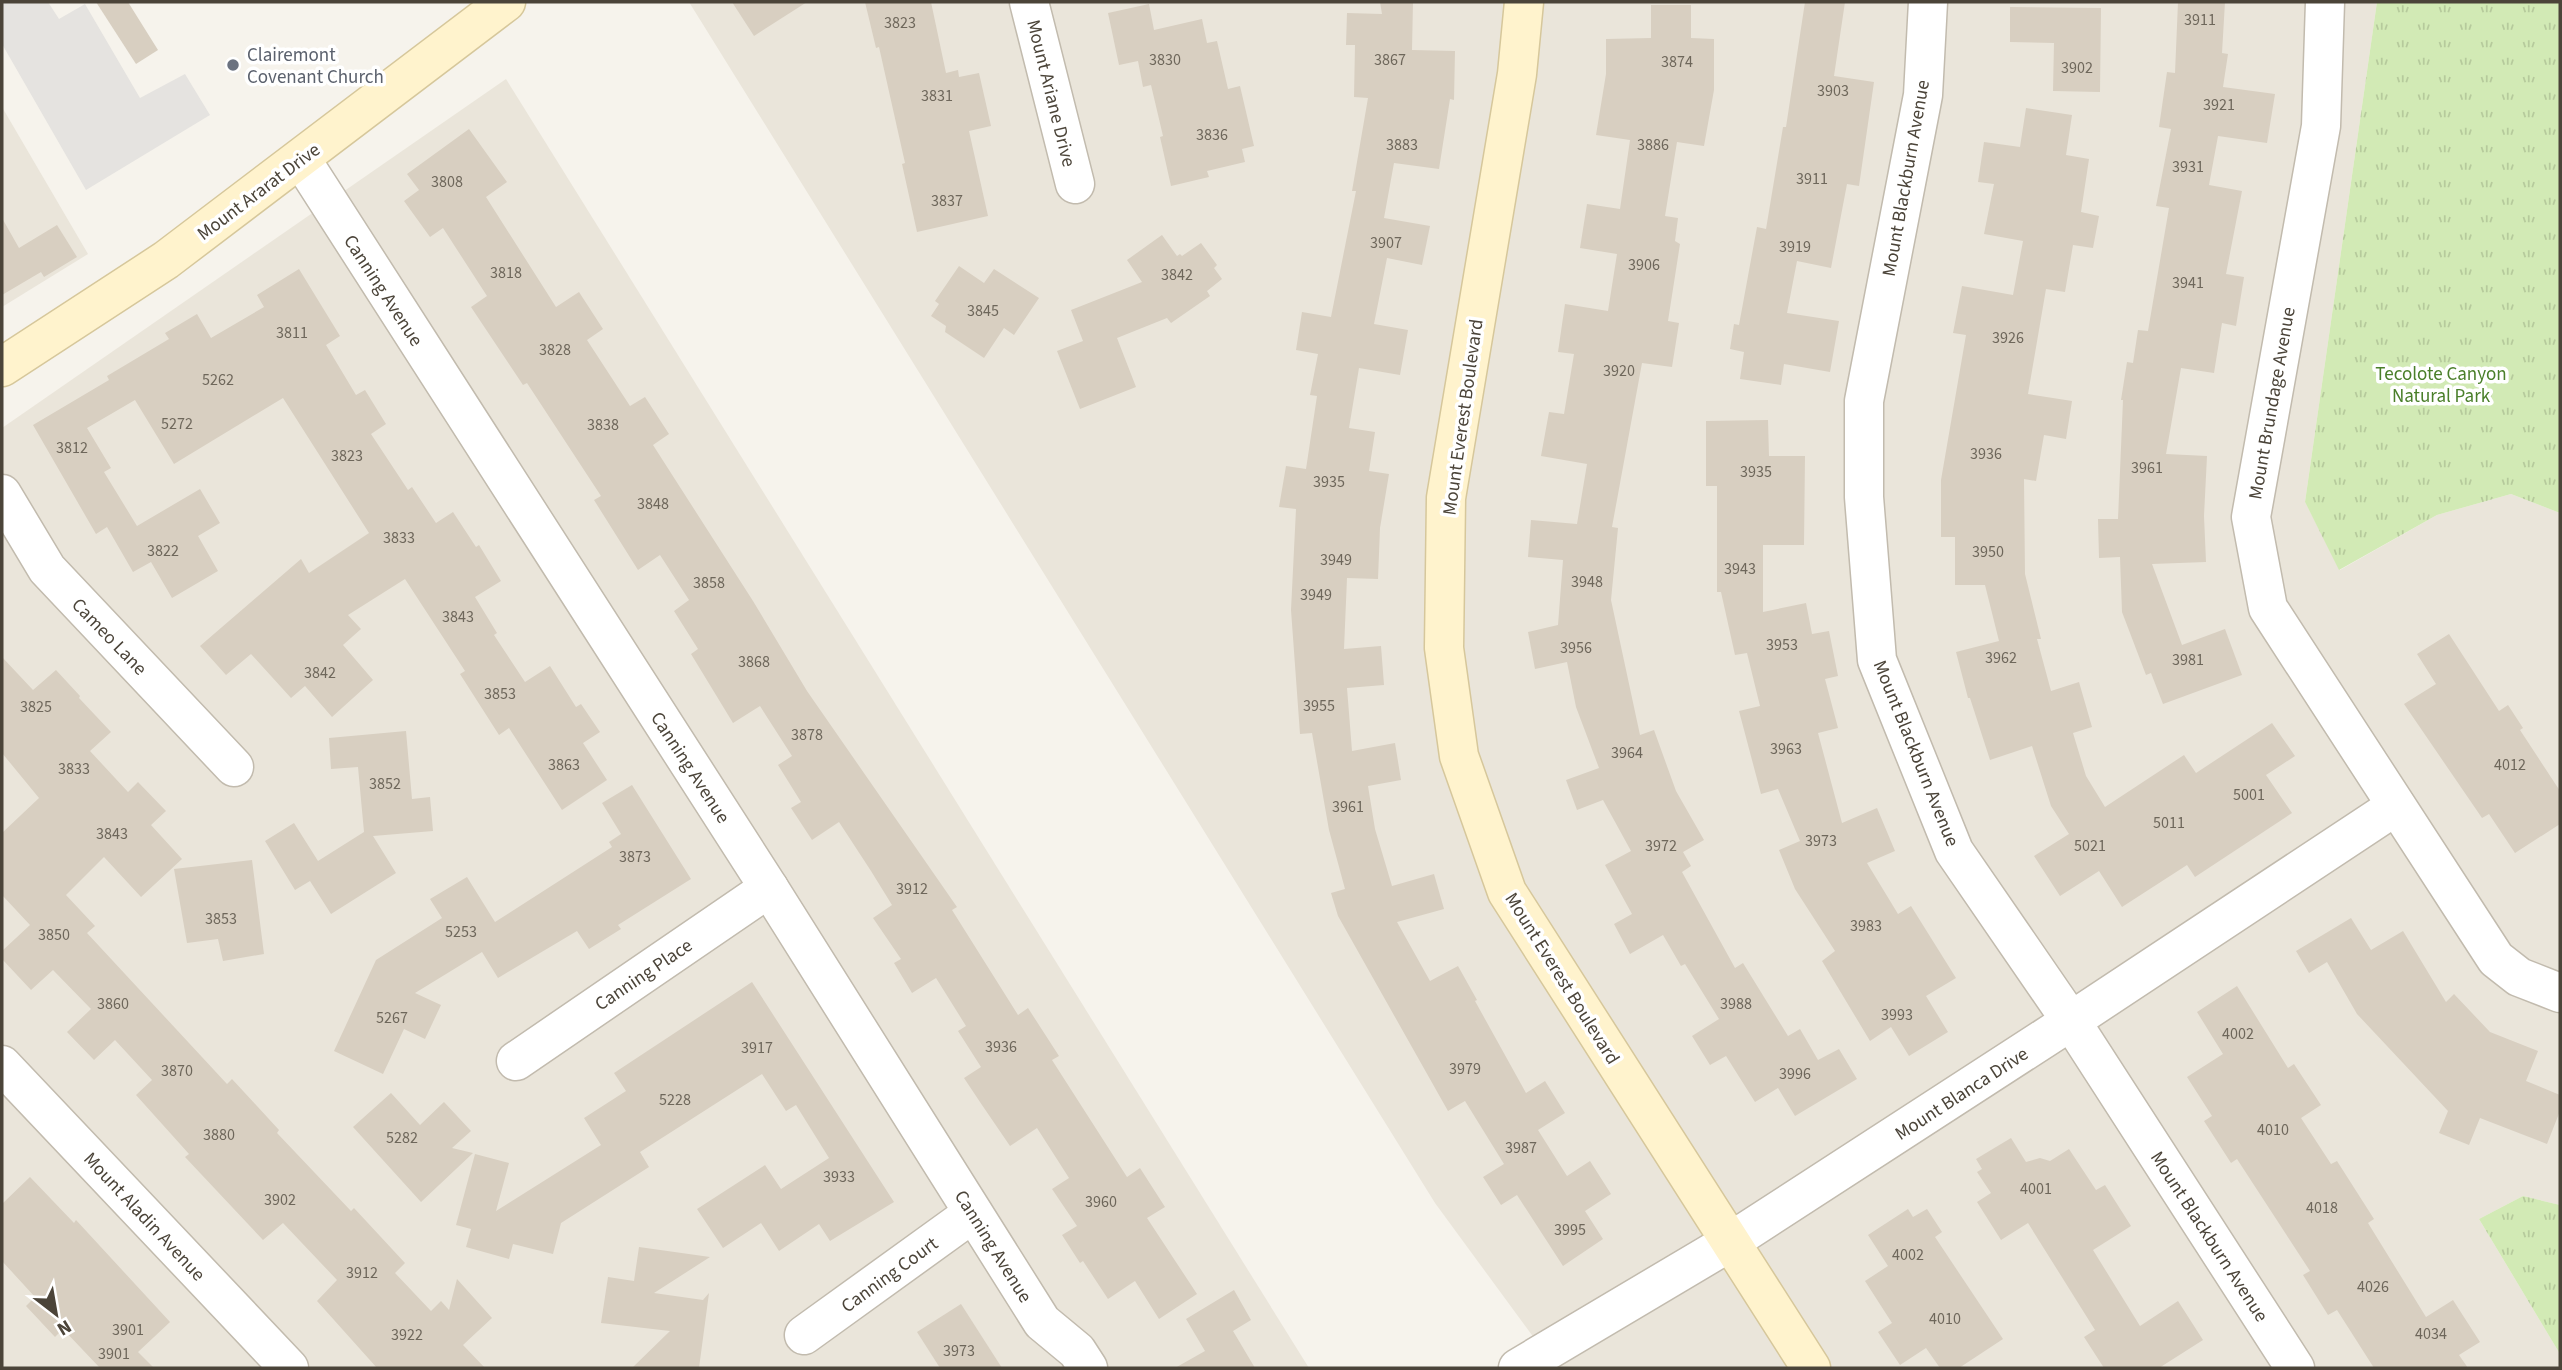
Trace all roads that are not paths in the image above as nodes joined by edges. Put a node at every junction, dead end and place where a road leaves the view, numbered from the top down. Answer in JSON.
{"nodes":[{"id":1,"x":506,"y":2,"type":"edge"},
{"id":2,"x":1029,"y":2,"type":"edge"},
{"id":3,"x":1524,"y":2,"type":"edge"},
{"id":4,"x":1928,"y":2,"type":"edge"},
{"id":5,"x":2325,"y":2,"type":"edge"},
{"id":6,"x":301,"y":159,"type":"junction"},
{"id":7,"x":1075,"y":184,"type":"dead end"},
{"id":8,"x":2,"y":367,"type":"edge"},
{"id":9,"x":2,"y":494,"type":"edge"},
{"id":10,"x":234,"y":767,"type":"dead end"},
{"id":11,"x":2396,"y":806,"type":"junction"},
{"id":12,"x":769,"y":888,"type":"junction"},
{"id":13,"x":2560,"y":993,"type":"edge"},
{"id":14,"x":2071,"y":1021,"type":"junction"},
{"id":15,"x":516,"y":1061,"type":"dead end"},
{"id":16,"x":2,"y":1065,"type":"edge"},
{"id":17,"x":973,"y":1213,"type":"junction"},
{"id":18,"x":1730,"y":1242,"type":"junction"},
{"id":19,"x":804,"y":1335,"type":"dead end"},
{"id":20,"x":289,"y":1368,"type":"edge"},
{"id":21,"x":1088,"y":1368,"type":"edge"},
{"id":22,"x":1518,"y":1368,"type":"edge"},
{"id":23,"x":1811,"y":1368,"type":"edge"},
{"id":24,"x":2295,"y":1368,"type":"edge"}],
"edges":[{"from":1,"to":6,"type":"street","name":"Mount Ararat Drive"},
{"from":2,"to":7,"type":"street","name":"Mount Ariane Drive"},
{"from":3,"to":18,"type":"street","name":"Mount Everest Boulevard"},
{"from":4,"to":14,"type":"street","name":"Mount Blackburn Avenue"},
{"from":5,"to":11,"type":"street","name":"Mount Brundage Avenue"},
{"from":6,"to":8,"type":"street","name":"Mount Ararat Drive"},
{"from":6,"to":12,"type":"street","name":"Canning Avenue"},
{"from":9,"to":10,"type":"street","name":"Cameo Lane"},
{"from":11,"to":13,"type":"street","name":"Mount Brundage Avenue"},
{"from":11,"to":14,"type":"street","name":"Mount Blanca Drive"},
{"from":12,"to":15,"type":"street","name":"Canning Place"},
{"from":12,"to":17,"type":"street","name":"Canning Avenue"},
{"from":14,"to":18,"type":"street","name":"Mount Blanca Drive"},
{"from":14,"to":24,"type":"street","name":"Mount Blackburn Avenue"},
{"from":16,"to":20,"type":"street","name":"Mount Aladin Avenue"},
{"from":17,"to":19,"type":"street","name":"Canning Court"},
{"from":17,"to":21,"type":"street","name":"Canning Avenue"},
{"from":18,"to":22,"type":"street","name":"Mount Blanca Drive"},
{"from":18,"to":23,"type":"street","name":"Mount Everest Boulevard"}]}
